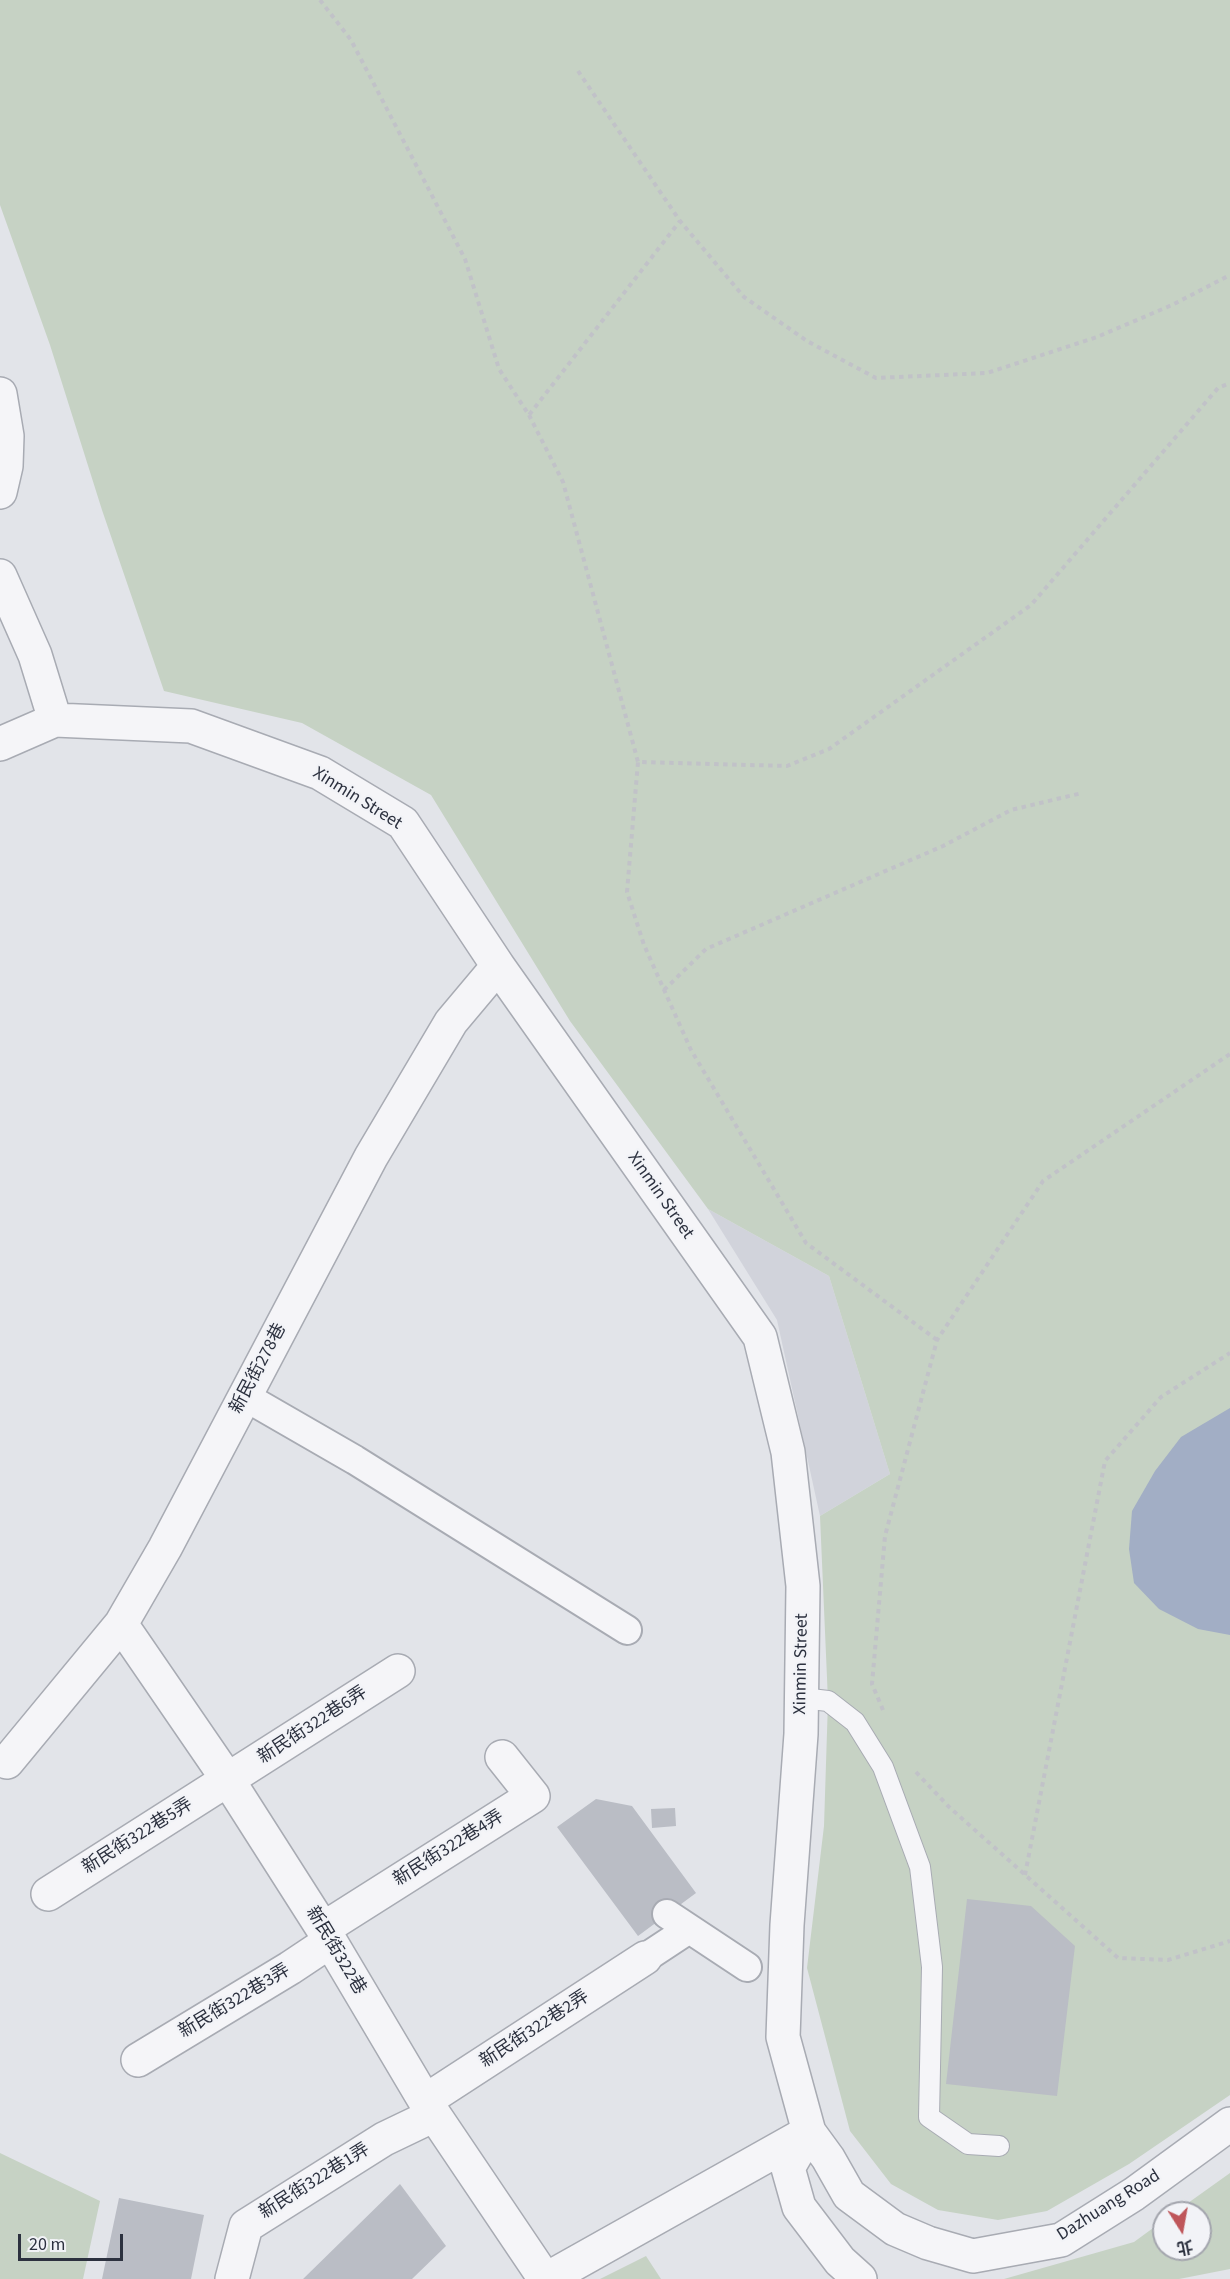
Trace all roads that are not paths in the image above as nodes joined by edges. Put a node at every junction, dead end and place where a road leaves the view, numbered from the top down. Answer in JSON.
{"nodes":[{"id":1,"x":0,"y":394,"type":"edge"},
{"id":2,"x":2,"y":476,"type":"edge"},
{"id":3,"x":0,"y":576,"type":"edge"},
{"id":4,"x":55,"y":720,"type":"junction"},
{"id":5,"x":0,"y":744,"type":"edge"},
{"id":6,"x":498,"y":966,"type":"junction"},
{"id":7,"x":244,"y":1396,"type":"junction"},
{"id":8,"x":121,"y":1624,"type":"junction"},
{"id":9,"x":627,"y":1630,"type":"dead end"},
{"id":10,"x":398,"y":1671,"type":"dead end"},
{"id":11,"x":802,"y":1698,"type":"junction"},
{"id":12,"x":502,"y":1757,"type":"dead end"},
{"id":13,"x":7,"y":1762,"type":"dead end"},
{"id":14,"x":228,"y":1780,"type":"junction"},
{"id":15,"x":48,"y":1894,"type":"dead end"},
{"id":16,"x":326,"y":1936,"type":"junction"},
{"id":17,"x":645,"y":1959,"type":"joint"},
{"id":18,"x":747,"y":1967,"type":"dead end"},
{"id":19,"x":138,"y":2060,"type":"dead end"},
{"id":20,"x":429,"y":2108,"type":"junction"},
{"id":21,"x":1230,"y":2124,"type":"edge"},
{"id":22,"x":809,"y":2132,"type":"junction"},
{"id":23,"x":999,"y":2146,"type":"dead end"},
{"id":24,"x":232,"y":2279,"type":"edge"},
{"id":25,"x":546,"y":2279,"type":"edge"},
{"id":26,"x":860,"y":2279,"type":"edge"}],
"edges":[{"from":1,"to":2,"type":"street"},
{"from":3,"to":4,"type":"street"},
{"from":4,"to":5,"type":"street"},
{"from":4,"to":6,"type":"street","name":"Xinmin Street"},
{"from":6,"to":7,"type":"street","name":"新民街278巷"},
{"from":6,"to":11,"type":"street","name":"Xinmin Street"},
{"from":7,"to":8,"type":"street","name":"新民街278巷"},
{"from":7,"to":9,"type":"street"},
{"from":8,"to":13,"type":"street","name":"新民街278巷"},
{"from":8,"to":14,"type":"street","name":"新民街322巷"},
{"from":10,"to":14,"type":"street","name":"新民街322巷6弄"},
{"from":11,"to":22,"type":"street","name":"Xinmin Street"},
{"from":11,"to":23,"type":"lane"},
{"from":12,"to":16,"type":"street","name":"新民街322巷4弄"},
{"from":14,"to":15,"type":"street","name":"新民街322巷5弄"},
{"from":14,"to":16,"type":"street","name":"新民街322巷"},
{"from":16,"to":19,"type":"street","name":"新民街322巷3弄"},
{"from":16,"to":20,"type":"street","name":"新民街322巷"},
{"from":17,"to":18,"type":"street"},
{"from":17,"to":20,"type":"street","name":"新民街322巷2弄"},
{"from":20,"to":24,"type":"street","name":"新民街322巷1弄"},
{"from":20,"to":25,"type":"street","name":"新民街322巷"},
{"from":21,"to":22,"type":"street","name":"Dazhuang Road"},
{"from":22,"to":25,"type":"street","name":"新民街322巷"},
{"from":22,"to":26,"type":"street"}]}
